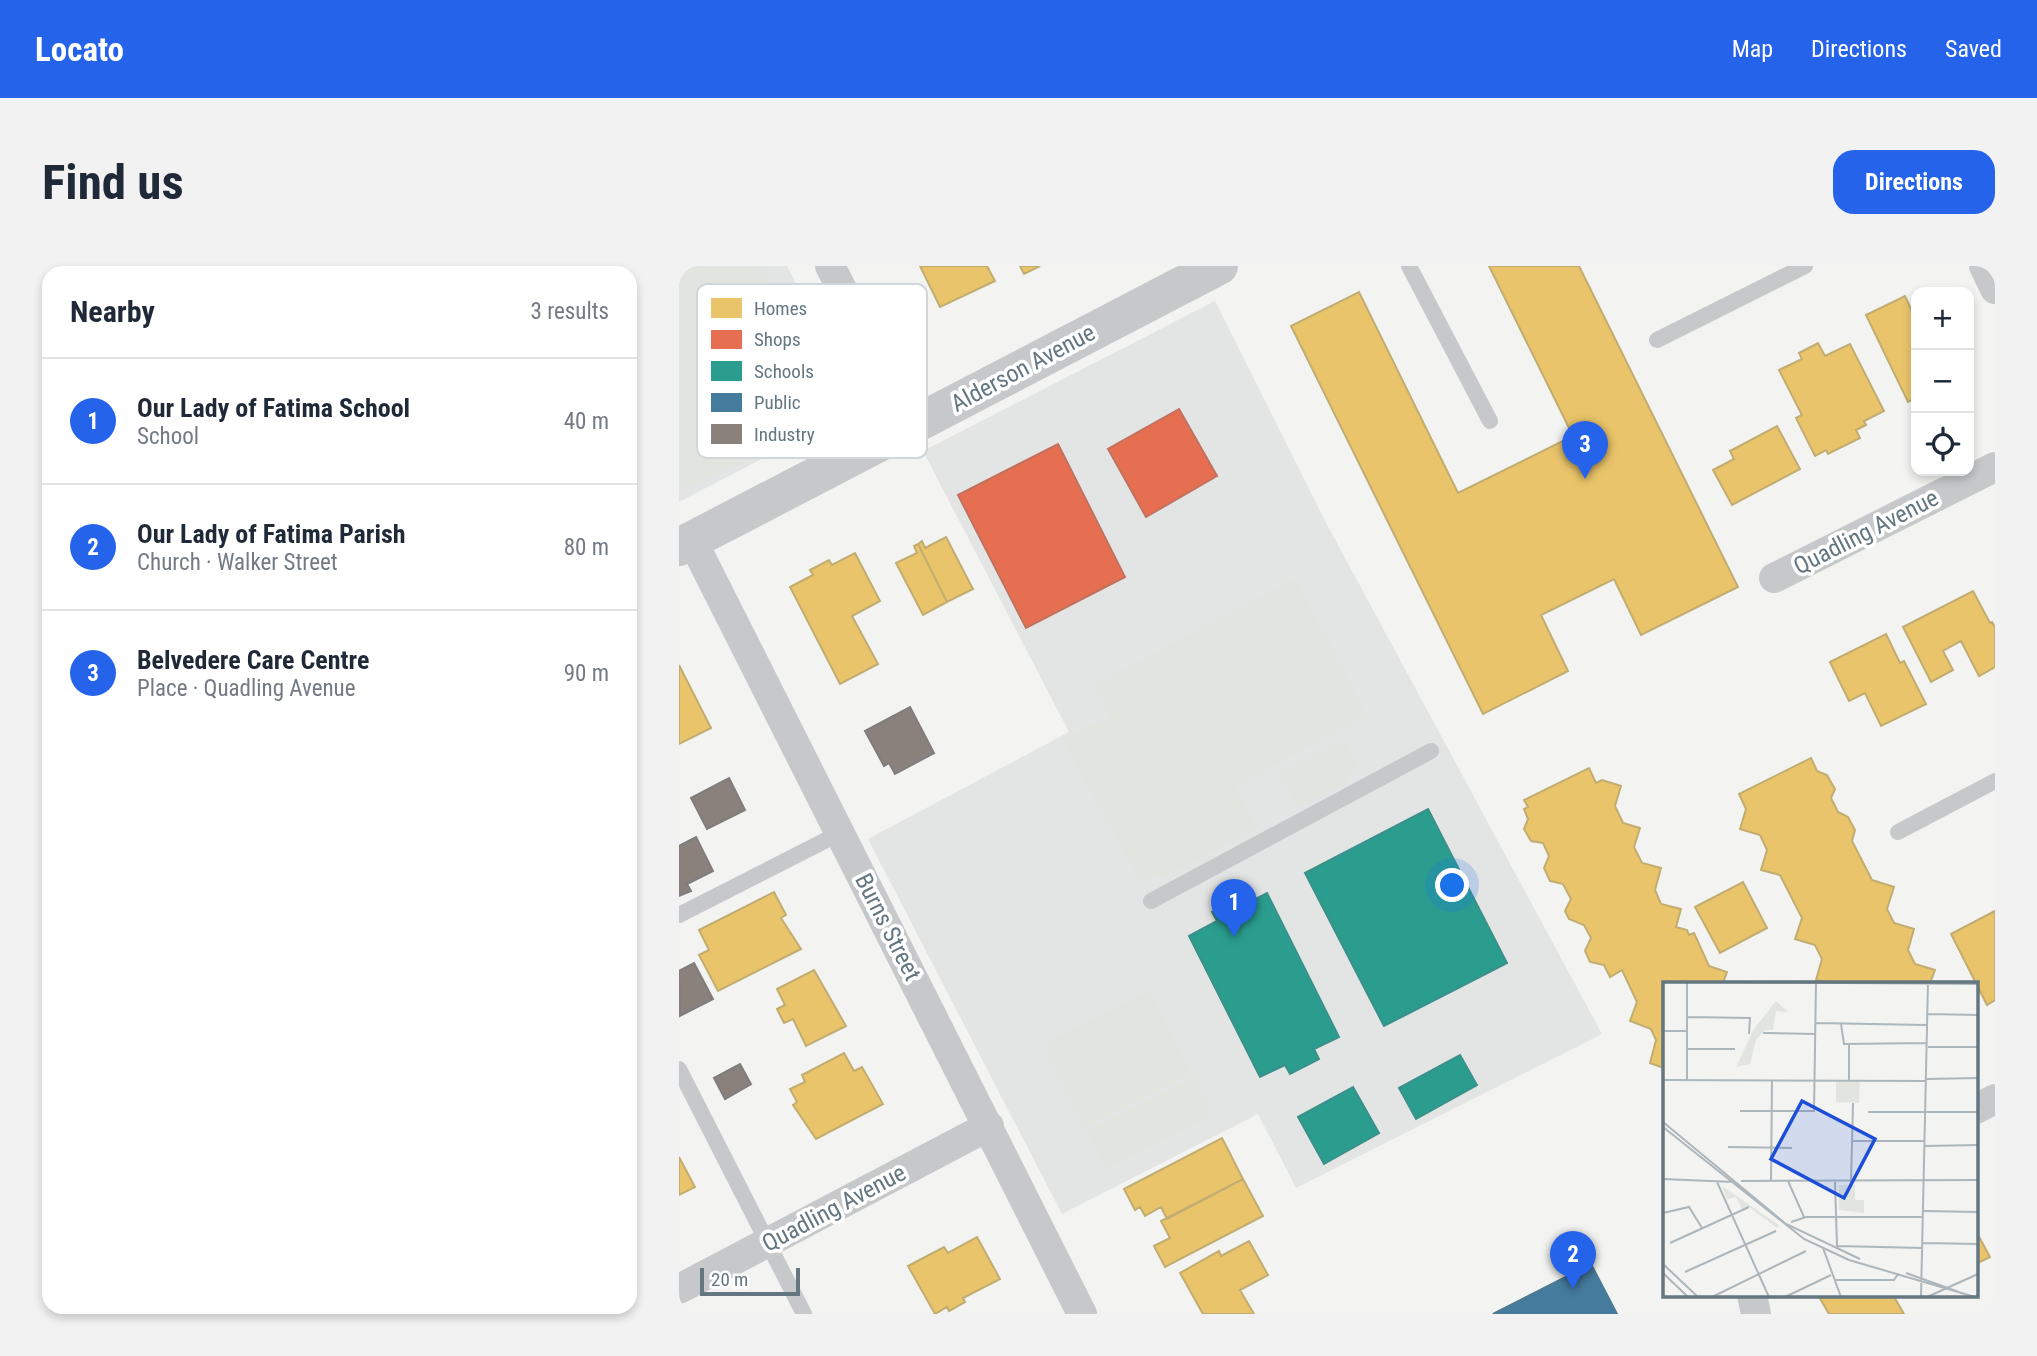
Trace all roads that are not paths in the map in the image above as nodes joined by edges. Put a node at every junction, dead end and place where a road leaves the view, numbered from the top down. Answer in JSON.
{"nodes":[{"id":1,"x":830,"y":266,"type":"edge"},
{"id":2,"x":1219,"y":266,"type":"edge"},
{"id":3,"x":1409,"y":266,"type":"edge"},
{"id":4,"x":1805,"y":266,"type":"edge"},
{"id":5,"x":1984,"y":266,"type":"edge"},
{"id":6,"x":839,"y":284,"type":"edge"},
{"id":7,"x":1995,"y":289,"type":"edge"},
{"id":8,"x":1657,"y":340,"type":"dead end"},
{"id":9,"x":927,"y":419,"type":"edge"},
{"id":10,"x":1490,"y":421,"type":"dead end"},
{"id":11,"x":851,"y":458,"type":"edge"},
{"id":12,"x":1995,"y":467,"type":"edge"},
{"id":13,"x":686,"y":544,"type":"edge"},
{"id":14,"x":1774,"y":578,"type":"dead end"},
{"id":15,"x":1431,"y":751,"type":"dead end"},
{"id":16,"x":1995,"y":781,"type":"edge"},
{"id":17,"x":1898,"y":832,"type":"dead end"},
{"id":18,"x":840,"y":833,"type":"junction"},
{"id":19,"x":1151,"y":901,"type":"dead end"},
{"id":20,"x":679,"y":915,"type":"edge"},
{"id":21,"x":679,"y":1069,"type":"edge"},
{"id":22,"x":1995,"y":1099,"type":"edge"},
{"id":23,"x":1977,"y":1108,"type":"edge"},
{"id":24,"x":989,"y":1126,"type":"junction"},
{"id":25,"x":768,"y":1243,"type":"junction"},
{"id":26,"x":679,"y":1289,"type":"edge"},
{"id":27,"x":1752,"y":1296,"type":"edge"},
{"id":28,"x":804,"y":1314,"type":"edge"},
{"id":29,"x":1082,"y":1314,"type":"edge"},
{"id":30,"x":1756,"y":1314,"type":"edge"}],
"edges":[{"from":1,"to":6,"type":"street"},
{"from":2,"to":9,"type":"street","name":"Alderson Avenue"},
{"from":3,"to":10,"type":"lane"},
{"from":4,"to":8,"type":"lane"},
{"from":5,"to":7,"type":"street"},
{"from":11,"to":13,"type":"street","name":"Alderson Avenue"},
{"from":12,"to":14,"type":"street","name":"Quadling Avenue"},
{"from":13,"to":18,"type":"street","name":"Burns Street"},
{"from":15,"to":19,"type":"lane"},
{"from":16,"to":17,"type":"lane"},
{"from":18,"to":20,"type":"lane"},
{"from":18,"to":24,"type":"street","name":"Burns Street"},
{"from":21,"to":25,"type":"lane"},
{"from":22,"to":23,"type":"street"},
{"from":24,"to":25,"type":"street","name":"Quadling Avenue"},
{"from":24,"to":29,"type":"street","name":"Burns Street"},
{"from":25,"to":26,"type":"street","name":"Quadling Avenue"},
{"from":25,"to":28,"type":"lane"},
{"from":27,"to":30,"type":"street"}]}
